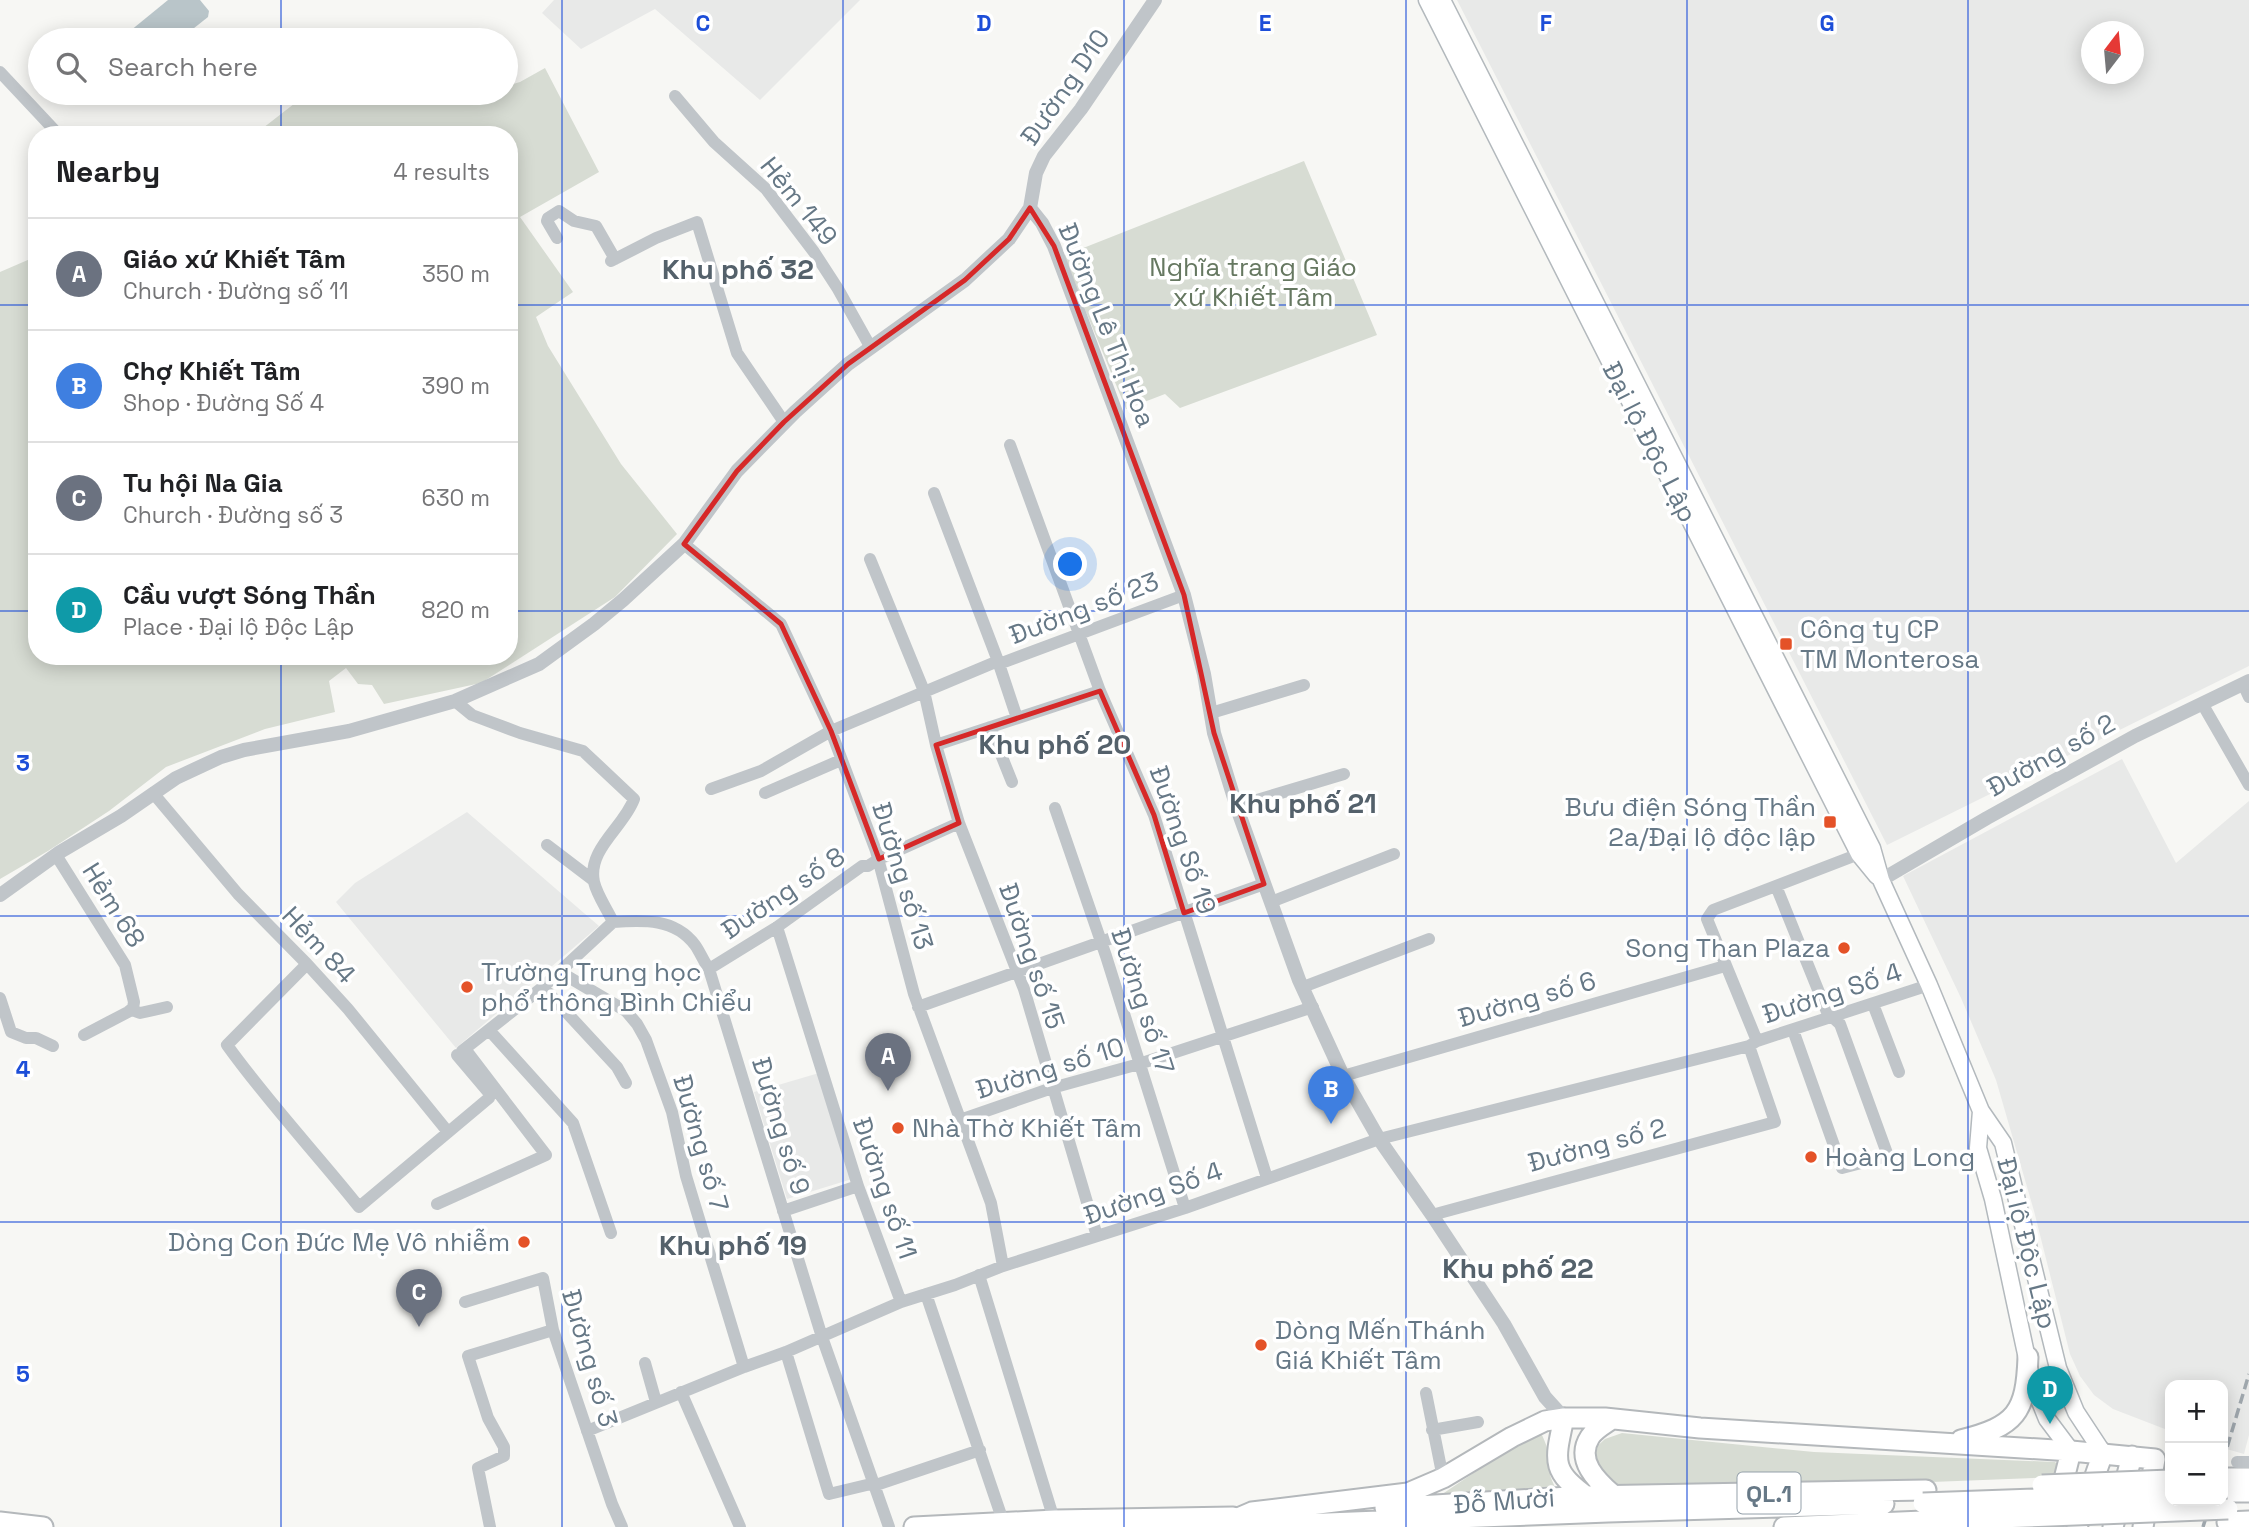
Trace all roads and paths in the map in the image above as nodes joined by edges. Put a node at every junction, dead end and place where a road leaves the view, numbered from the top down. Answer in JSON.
{"nodes":[{"id":1,"x":1155,"y":0,"type":"edge"},
{"id":2,"x":1427,"y":0,"type":"edge"},
{"id":3,"x":1442,"y":0,"type":"edge"},
{"id":4,"x":0,"y":72,"type":"edge"},
{"id":5,"x":675,"y":96,"type":"dead end"},
{"id":6,"x":28,"y":102,"type":"edge"},
{"id":7,"x":31,"y":105,"type":"edge"},
{"id":8,"x":51,"y":126,"type":"edge"},
{"id":9,"x":1030,"y":208,"type":"junction"},
{"id":10,"x":557,"y":238,"type":"dead end"},
{"id":11,"x":871,"y":348,"type":"junction"},
{"id":12,"x":784,"y":422,"type":"junction"},
{"id":13,"x":1010,"y":444,"type":"dead end"},
{"id":14,"x":934,"y":493,"type":"dead end"},
{"id":15,"x":684,"y":544,"type":"junction"},
{"id":16,"x":870,"y":559,"type":"dead end"},
{"id":17,"x":1184,"y":595,"type":"junction"},
{"id":18,"x":1078,"y":634,"type":"junction"},
{"id":19,"x":999,"y":663,"type":"junction"},
{"id":20,"x":1304,"y":685,"type":"dead end"},
{"id":21,"x":2247,"y":687,"type":"edge"},
{"id":22,"x":924,"y":691,"type":"junction"},
{"id":23,"x":1100,"y":691,"type":"junction"},
{"id":24,"x":455,"y":701,"type":"junction"},
{"id":25,"x":2203,"y":705,"type":"junction"},
{"id":26,"x":1211,"y":713,"type":"junction"},
{"id":27,"x":1017,"y":718,"type":"junction"},
{"id":28,"x":990,"y":727,"type":"junction"},
{"id":29,"x":831,"y":731,"type":"junction"},
{"id":30,"x":936,"y":745,"type":"junction"},
{"id":31,"x":841,"y":760,"type":"junction"},
{"id":32,"x":1344,"y":774,"type":"dead end"},
{"id":33,"x":1012,"y":782,"type":"dead end"},
{"id":34,"x":2249,"y":785,"type":"edge"},
{"id":35,"x":711,"y":789,"type":"dead end"},
{"id":36,"x":153,"y":793,"type":"junction"},
{"id":37,"x":765,"y":793,"type":"dead end"},
{"id":38,"x":1237,"y":806,"type":"junction"},
{"id":39,"x":1055,"y":808,"type":"dead end"},
{"id":40,"x":959,"y":823,"type":"junction"},
{"id":41,"x":547,"y":845,"type":"dead end"},
{"id":42,"x":1394,"y":854,"type":"dead end"},
{"id":43,"x":1858,"y":854,"type":"junction"},
{"id":44,"x":56,"y":855,"type":"junction"},
{"id":45,"x":879,"y":859,"type":"junction"},
{"id":46,"x":593,"y":880,"type":"junction"},
{"id":47,"x":1881,"y":880,"type":"junction"},
{"id":48,"x":1264,"y":884,"type":"junction"},
{"id":49,"x":1776,"y":886,"type":"junction"},
{"id":50,"x":0,"y":895,"type":"edge"},
{"id":51,"x":1271,"y":902,"type":"junction"},
{"id":52,"x":1184,"y":913,"type":"junction"},
{"id":53,"x":613,"y":922,"type":"junction"},
{"id":54,"x":777,"y":927,"type":"junction"},
{"id":55,"x":1429,"y":939,"type":"dead end"},
{"id":56,"x":1101,"y":942,"type":"junction"},
{"id":57,"x":307,"y":964,"type":"junction"},
{"id":58,"x":1725,"y":966,"type":"junction"},
{"id":59,"x":709,"y":970,"type":"junction"},
{"id":60,"x":560,"y":972,"type":"junction"},
{"id":61,"x":1017,"y":972,"type":"junction"},
{"id":62,"x":1929,"y":985,"type":"junction"},
{"id":63,"x":543,"y":987,"type":"junction"},
{"id":64,"x":1303,"y":987,"type":"junction"},
{"id":65,"x":0,"y":998,"type":"edge"},
{"id":66,"x":1873,"y":1004,"type":"junction"},
{"id":67,"x":1313,"y":1006,"type":"junction"},
{"id":68,"x":167,"y":1007,"type":"dead end"},
{"id":69,"x":918,"y":1007,"type":"junction"},
{"id":70,"x":132,"y":1010,"type":"junction"},
{"id":71,"x":1833,"y":1017,"type":"junction"},
{"id":72,"x":489,"y":1030,"type":"junction"},
{"id":73,"x":1793,"y":1030,"type":"junction"},
{"id":74,"x":84,"y":1035,"type":"dead end"},
{"id":75,"x":1223,"y":1037,"type":"junction"},
{"id":76,"x":1753,"y":1044,"type":"junction"},
{"id":77,"x":53,"y":1046,"type":"dead end"},
{"id":78,"x":461,"y":1051,"type":"junction"},
{"id":79,"x":1139,"y":1064,"type":"junction"},
{"id":80,"x":1899,"y":1072,"type":"dead end"},
{"id":81,"x":1343,"y":1076,"type":"junction"},
{"id":82,"x":625,"y":1083,"type":"dead end"},
{"id":83,"x":1052,"y":1088,"type":"junction"},
{"id":84,"x":1981,"y":1111,"type":"junction"},
{"id":85,"x":960,"y":1120,"type":"junction"},
{"id":86,"x":1775,"y":1122,"type":"joint"},
{"id":87,"x":448,"y":1132,"type":"junction"},
{"id":88,"x":1379,"y":1139,"type":"junction"},
{"id":89,"x":1267,"y":1178,"type":"junction"},
{"id":90,"x":858,"y":1186,"type":"junction"},
{"id":91,"x":437,"y":1204,"type":"dead end"},
{"id":92,"x":1185,"y":1208,"type":"junction"},
{"id":93,"x":783,"y":1211,"type":"junction"},
{"id":94,"x":1432,"y":1215,"type":"junction"},
{"id":95,"x":611,"y":1233,"type":"dead end"},
{"id":96,"x":1097,"y":1236,"type":"junction"},
{"id":97,"x":1003,"y":1266,"type":"junction"},
{"id":98,"x":979,"y":1275,"type":"junction"},
{"id":99,"x":926,"y":1294,"type":"junction"},
{"id":100,"x":465,"y":1302,"type":"dead end"},
{"id":101,"x":901,"y":1302,"type":"junction"},
{"id":102,"x":553,"y":1330,"type":"junction"},
{"id":103,"x":822,"y":1337,"type":"junction"},
{"id":104,"x":786,"y":1352,"type":"junction"},
{"id":105,"x":2028,"y":1357,"type":"junction"},
{"id":106,"x":645,"y":1363,"type":"dead end"},
{"id":107,"x":744,"y":1367,"type":"junction"},
{"id":108,"x":681,"y":1392,"type":"junction"},
{"id":109,"x":1426,"y":1393,"type":"dead end"},
{"id":110,"x":656,"y":1402,"type":"junction"},
{"id":111,"x":1564,"y":1418,"type":"junction"},
{"id":112,"x":1612,"y":1419,"type":"junction"},
{"id":113,"x":1478,"y":1422,"type":"dead end"},
{"id":114,"x":1432,"y":1430,"type":"junction"},
{"id":115,"x":587,"y":1431,"type":"junction"},
{"id":116,"x":1948,"y":1443,"type":"junction"},
{"id":117,"x":980,"y":1450,"type":"junction"},
{"id":118,"x":2071,"y":1451,"type":"junction"},
{"id":119,"x":2103,"y":1453,"type":"junction"},
{"id":120,"x":2132,"y":1456,"type":"junction"},
{"id":121,"x":1443,"y":1478,"type":"junction"},
{"id":122,"x":2165,"y":1481,"type":"edge"},
{"id":123,"x":876,"y":1484,"type":"junction"},
{"id":124,"x":2235,"y":1487,"type":"edge"},
{"id":125,"x":2165,"y":1494,"type":"edge"},
{"id":126,"x":1585,"y":1496,"type":"junction"},
{"id":127,"x":1610,"y":1504,"type":"junction"},
{"id":128,"x":1924,"y":1505,"type":"junction"},
{"id":129,"x":2249,"y":1509,"type":"edge"},
{"id":130,"x":2249,"y":1521,"type":"edge"},
{"id":131,"x":0,"y":1522,"type":"edge"},
{"id":132,"x":1231,"y":1522,"type":"edge"},
{"id":133,"x":1055,"y":1524,"type":"edge"},
{"id":134,"x":1004,"y":1525,"type":"edge"},
{"id":135,"x":43,"y":1527,"type":"edge"},
{"id":136,"x":490,"y":1527,"type":"edge"},
{"id":137,"x":622,"y":1527,"type":"edge"},
{"id":138,"x":740,"y":1527,"type":"edge"},
{"id":139,"x":889,"y":1527,"type":"edge"},
{"id":140,"x":914,"y":1527,"type":"edge"},
{"id":141,"x":1217,"y":1527,"type":"edge"},
{"id":142,"x":1784,"y":1527,"type":"edge"},
{"id":143,"x":2052,"y":1527,"type":"edge"},
{"id":144,"x":2078,"y":1527,"type":"edge"},
{"id":145,"x":2113,"y":1527,"type":"edge"},
{"id":146,"x":2143,"y":1527,"type":"edge"}],
"edges":[{"from":1,"to":9,"type":"street","name":"Đường D10"},
{"from":2,"to":43,"type":"main road","name":"Đại lộ Độc Lập"},
{"from":3,"to":47,"type":"main road","name":"Đại lộ Độc Lập"},
{"from":4,"to":6,"type":"street"},
{"from":5,"to":11,"type":"street","name":"Hẻm 149"},
{"from":7,"to":8,"type":"street"},
{"from":9,"to":11,"type":"street","name":"Đường Lê Thị Hoa"},
{"from":9,"to":17,"type":"street","name":"Đường Lê Thị Hoa"},
{"from":10,"to":12,"type":"street"},
{"from":11,"to":12,"type":"street","name":"Đường Lê Thị Hoa"},
{"from":12,"to":15,"type":"street","name":"Đường Lê Thị Hoa"},
{"from":13,"to":18,"type":"street","name":"Đường Số 19"},
{"from":14,"to":19,"type":"street"},
{"from":15,"to":24,"type":"street","name":"Đường Lê Thị Hoa"},
{"from":15,"to":29,"type":"street","name":"Đường số 13"},
{"from":16,"to":22,"type":"street"},
{"from":17,"to":18,"type":"street","name":"Đường số 23"},
{"from":17,"to":26,"type":"street","name":"Đường Lê Thị Hoa"},
{"from":18,"to":19,"type":"street","name":"Đường số 23"},
{"from":18,"to":23,"type":"street","name":"Đường Số 19"},
{"from":19,"to":22,"type":"street","name":"Đường số 23"},
{"from":19,"to":27,"type":"street"},
{"from":20,"to":26,"type":"street"},
{"from":21,"to":25,"type":"street","name":"Đường số 2"},
{"from":22,"to":29,"type":"street","name":"Đường số 23"},
{"from":22,"to":30,"type":"street","name":"Đường số 15"},
{"from":23,"to":27,"type":"street"},
{"from":23,"to":52,"type":"street","name":"Đường Số 19"},
{"from":24,"to":36,"type":"street","name":"Đường Lê Thị Hoa"},
{"from":24,"to":46,"type":"street"},
{"from":25,"to":34,"type":"street"},
{"from":25,"to":47,"type":"street","name":"Đường số 2"},
{"from":26,"to":38,"type":"street","name":"Đường Lê Thị Hoa"},
{"from":27,"to":28,"type":"street"},
{"from":28,"to":30,"type":"street"},
{"from":28,"to":33,"type":"street"},
{"from":29,"to":31,"type":"street","name":"Đường số 13"},
{"from":29,"to":35,"type":"street","name":"Đường số 23"},
{"from":30,"to":40,"type":"street","name":"Đường số 15"},
{"from":31,"to":37,"type":"street"},
{"from":31,"to":45,"type":"street","name":"Đường số 13"},
{"from":32,"to":38,"type":"street"},
{"from":36,"to":44,"type":"street","name":"Đường Lê Thị Hoa"},
{"from":36,"to":57,"type":"street","name":"Hẻm 84"},
{"from":38,"to":48,"type":"street","name":"Đường Lê Thị Hoa"},
{"from":39,"to":56,"type":"street","name":"Đường số 17"},
{"from":40,"to":45,"type":"street","name":"Đường số 8"},
{"from":40,"to":61,"type":"street","name":"Đường số 15"},
{"from":41,"to":46,"type":"street"},
{"from":42,"to":51,"type":"street"},
{"from":43,"to":47,"type":"main road","name":"Đại lộ Độc Lập"},
{"from":43,"to":49,"type":"street"},
{"from":44,"to":50,"type":"street","name":"Đường Lê Thị Hoa"},
{"from":44,"to":70,"type":"street","name":"Hẻm 68"},
{"from":45,"to":54,"type":"street","name":"Đường số 8"},
{"from":45,"to":69,"type":"street","name":"Đường số 13"},
{"from":46,"to":53,"type":"street"},
{"from":47,"to":62,"type":"main road","name":"Đại lộ Độc Lập"},
{"from":48,"to":51,"type":"street","name":"Đường Lê Thị Hoa"},
{"from":48,"to":52,"type":"street"},
{"from":49,"to":58,"type":"street"},
{"from":49,"to":71,"type":"street"},
{"from":51,"to":64,"type":"street","name":"Đường Lê Thị Hoa"},
{"from":52,"to":56,"type":"street"},
{"from":52,"to":75,"type":"street","name":"Đường Số 19"},
{"from":53,"to":59,"type":"street","name":"Đường số 9"},
{"from":53,"to":60,"type":"street"},
{"from":54,"to":59,"type":"street","name":"Đường số 8"},
{"from":54,"to":90,"type":"street","name":"Đường số 11"},
{"from":55,"to":64,"type":"street"},
{"from":56,"to":61,"type":"street"},
{"from":56,"to":79,"type":"street","name":"Đường số 17"},
{"from":57,"to":87,"type":"street","name":"Hẻm 84"},
{"from":57,"to":87,"type":"street"},
{"from":58,"to":76,"type":"street"},
{"from":58,"to":81,"type":"street","name":"Đường số 6"},
{"from":59,"to":93,"type":"street","name":"Đường số 9"},
{"from":60,"to":63,"type":"street"},
{"from":60,"to":107,"type":"street","name":"Đường số 7"},
{"from":61,"to":69,"type":"street"},
{"from":61,"to":83,"type":"street","name":"Đường số 15"},
{"from":62,"to":66,"type":"street","name":"Đường Số 4"},
{"from":62,"to":84,"type":"main road","name":"Đại lộ Độc Lập"},
{"from":63,"to":72,"type":"street"},
{"from":63,"to":82,"type":"street"},
{"from":64,"to":67,"type":"street","name":"Đường Lê Thị Hoa"},
{"from":65,"to":77,"type":"street"},
{"from":66,"to":71,"type":"street","name":"Đường Số 4"},
{"from":66,"to":80,"type":"street"},
{"from":67,"to":75,"type":"street","name":"Đường số 10"},
{"from":67,"to":81,"type":"street","name":"Đường Lê Thị Hoa"},
{"from":68,"to":70,"type":"street"},
{"from":69,"to":85,"type":"street","name":"Đường số 13"},
{"from":70,"to":74,"type":"street"},
{"from":71,"to":73,"type":"street","name":"Đường Số 4"},
{"from":71,"to":73,"type":"street"},
{"from":72,"to":78,"type":"street"},
{"from":72,"to":95,"type":"street"},
{"from":73,"to":76,"type":"street","name":"Đường Số 4"},
{"from":75,"to":79,"type":"street","name":"Đường số 10"},
{"from":75,"to":89,"type":"street","name":"Đường Số 19"},
{"from":76,"to":86,"type":"street","name":"Đường Số 4"},
{"from":76,"to":88,"type":"street","name":"Đường Số 4"},
{"from":78,"to":87,"type":"street"},
{"from":78,"to":91,"type":"street"},
{"from":79,"to":83,"type":"street","name":"Đường số 10"},
{"from":79,"to":92,"type":"street","name":"Đường số 17"},
{"from":81,"to":88,"type":"street","name":"Đường Lê Thị Hoa"},
{"from":83,"to":85,"type":"street","name":"Đường số 10"},
{"from":83,"to":96,"type":"street","name":"Đường số 15"},
{"from":84,"to":105,"type":"main road","name":"Đại lộ Độc Lập"},
{"from":84,"to":119,"type":"main road","name":"Đại lộ Độc Lập"},
{"from":85,"to":97,"type":"street","name":"Đường số 13"},
{"from":86,"to":94,"type":"street","name":"Đường số 2"},
{"from":88,"to":89,"type":"street","name":"Đường Số 4"},
{"from":88,"to":94,"type":"street","name":"Đường Lê Thị Hoa"},
{"from":89,"to":92,"type":"street","name":"Đường Số 4"},
{"from":90,"to":93,"type":"street"},
{"from":90,"to":101,"type":"street","name":"Đường số 11"},
{"from":92,"to":96,"type":"street","name":"Đường Số 4"},
{"from":93,"to":103,"type":"street","name":"Đường số 9"},
{"from":94,"to":111,"type":"street","name":"Đường Lê Thị Hoa"},
{"from":96,"to":97,"type":"street","name":"Đường Số 4"},
{"from":97,"to":98,"type":"street","name":"Đường Số 4"},
{"from":98,"to":99,"type":"street","name":"Đường Số 4"},
{"from":98,"to":133,"type":"street"},
{"from":99,"to":101,"type":"street","name":"Đường Số 4"},
{"from":99,"to":117,"type":"street"},
{"from":100,"to":102,"type":"street","name":"Đường số 3"},
{"from":101,"to":103,"type":"street","name":"Đường Số 4"},
{"from":102,"to":115,"type":"street","name":"Đường số 3"},
{"from":102,"to":136,"type":"street"},
{"from":103,"to":104,"type":"street","name":"Đường Số 4"},
{"from":103,"to":123,"type":"street","name":"Đường số 9"},
{"from":104,"to":107,"type":"street","name":"Đường Số 4"},
{"from":104,"to":123,"type":"street"},
{"from":105,"to":116,"type":"highway"},
{"from":105,"to":118,"type":"main road","name":"Đại lộ Độc Lập"},
{"from":106,"to":110,"type":"street"},
{"from":107,"to":108,"type":"street","name":"Đường Số 4"},
{"from":108,"to":110,"type":"street","name":"Đường Số 4"},
{"from":108,"to":138,"type":"street"},
{"from":109,"to":114,"type":"street"},
{"from":110,"to":115,"type":"street","name":"Đường Số 4"},
{"from":111,"to":112,"type":"highway"},
{"from":111,"to":121,"type":"highway"},
{"from":111,"to":126,"type":"highway"},
{"from":112,"to":116,"type":"highway"},
{"from":112,"to":127,"type":"highway"},
{"from":113,"to":114,"type":"street"},
{"from":114,"to":121,"type":"street"},
{"from":115,"to":137,"type":"street","name":"Đường số 3"},
{"from":116,"to":118,"type":"highway"},
{"from":117,"to":123,"type":"street"},
{"from":117,"to":134,"type":"street"},
{"from":118,"to":119,"type":"highway"},
{"from":118,"to":143,"type":"highway"},
{"from":119,"to":120,"type":"highway"},
{"from":119,"to":144,"type":"highway"},
{"from":120,"to":145,"type":"highway"},
{"from":120,"to":146,"type":"highway"},
{"from":121,"to":132,"type":"highway"},
{"from":122,"to":128,"type":"highway","number":"QL.1","bridge":true},
{"from":123,"to":139,"type":"street","name":"Đường số 9"},
{"from":124,"to":128,"type":"highway","number":"QL.1","bridge":true},
{"from":124,"to":129,"type":"highway","number":"QL.1"},
{"from":124,"to":130,"type":"highway","number":"QL.1"},
{"from":124,"to":144,"type":"highway","number":"QL.1"},
{"from":125,"to":128,"type":"highway","number":"QL.1","bridge":true},
{"from":126,"to":127,"type":"highway"},
{"from":126,"to":132,"type":"highway","name":"Đỗ Mười","number":"QL.1"},
{"from":127,"to":128,"type":"highway","name":"Đỗ Mười","number":"QL.1"},
{"from":127,"to":132,"type":"highway","name":"Đỗ Mười","number":"QL.1"},
{"from":128,"to":142,"type":"highway","number":"QL.1"},
{"from":131,"to":135,"type":"highway"},
{"from":132,"to":133,"type":"highway","name":"Đỗ Mười","number":"QL.1"},
{"from":132,"to":141,"type":"highway"},
{"from":133,"to":134,"type":"highway","name":"Đỗ Mười","number":"QL.1"},
{"from":134,"to":140,"type":"highway","name":"Đỗ Mười","number":"QL.1"}]}
